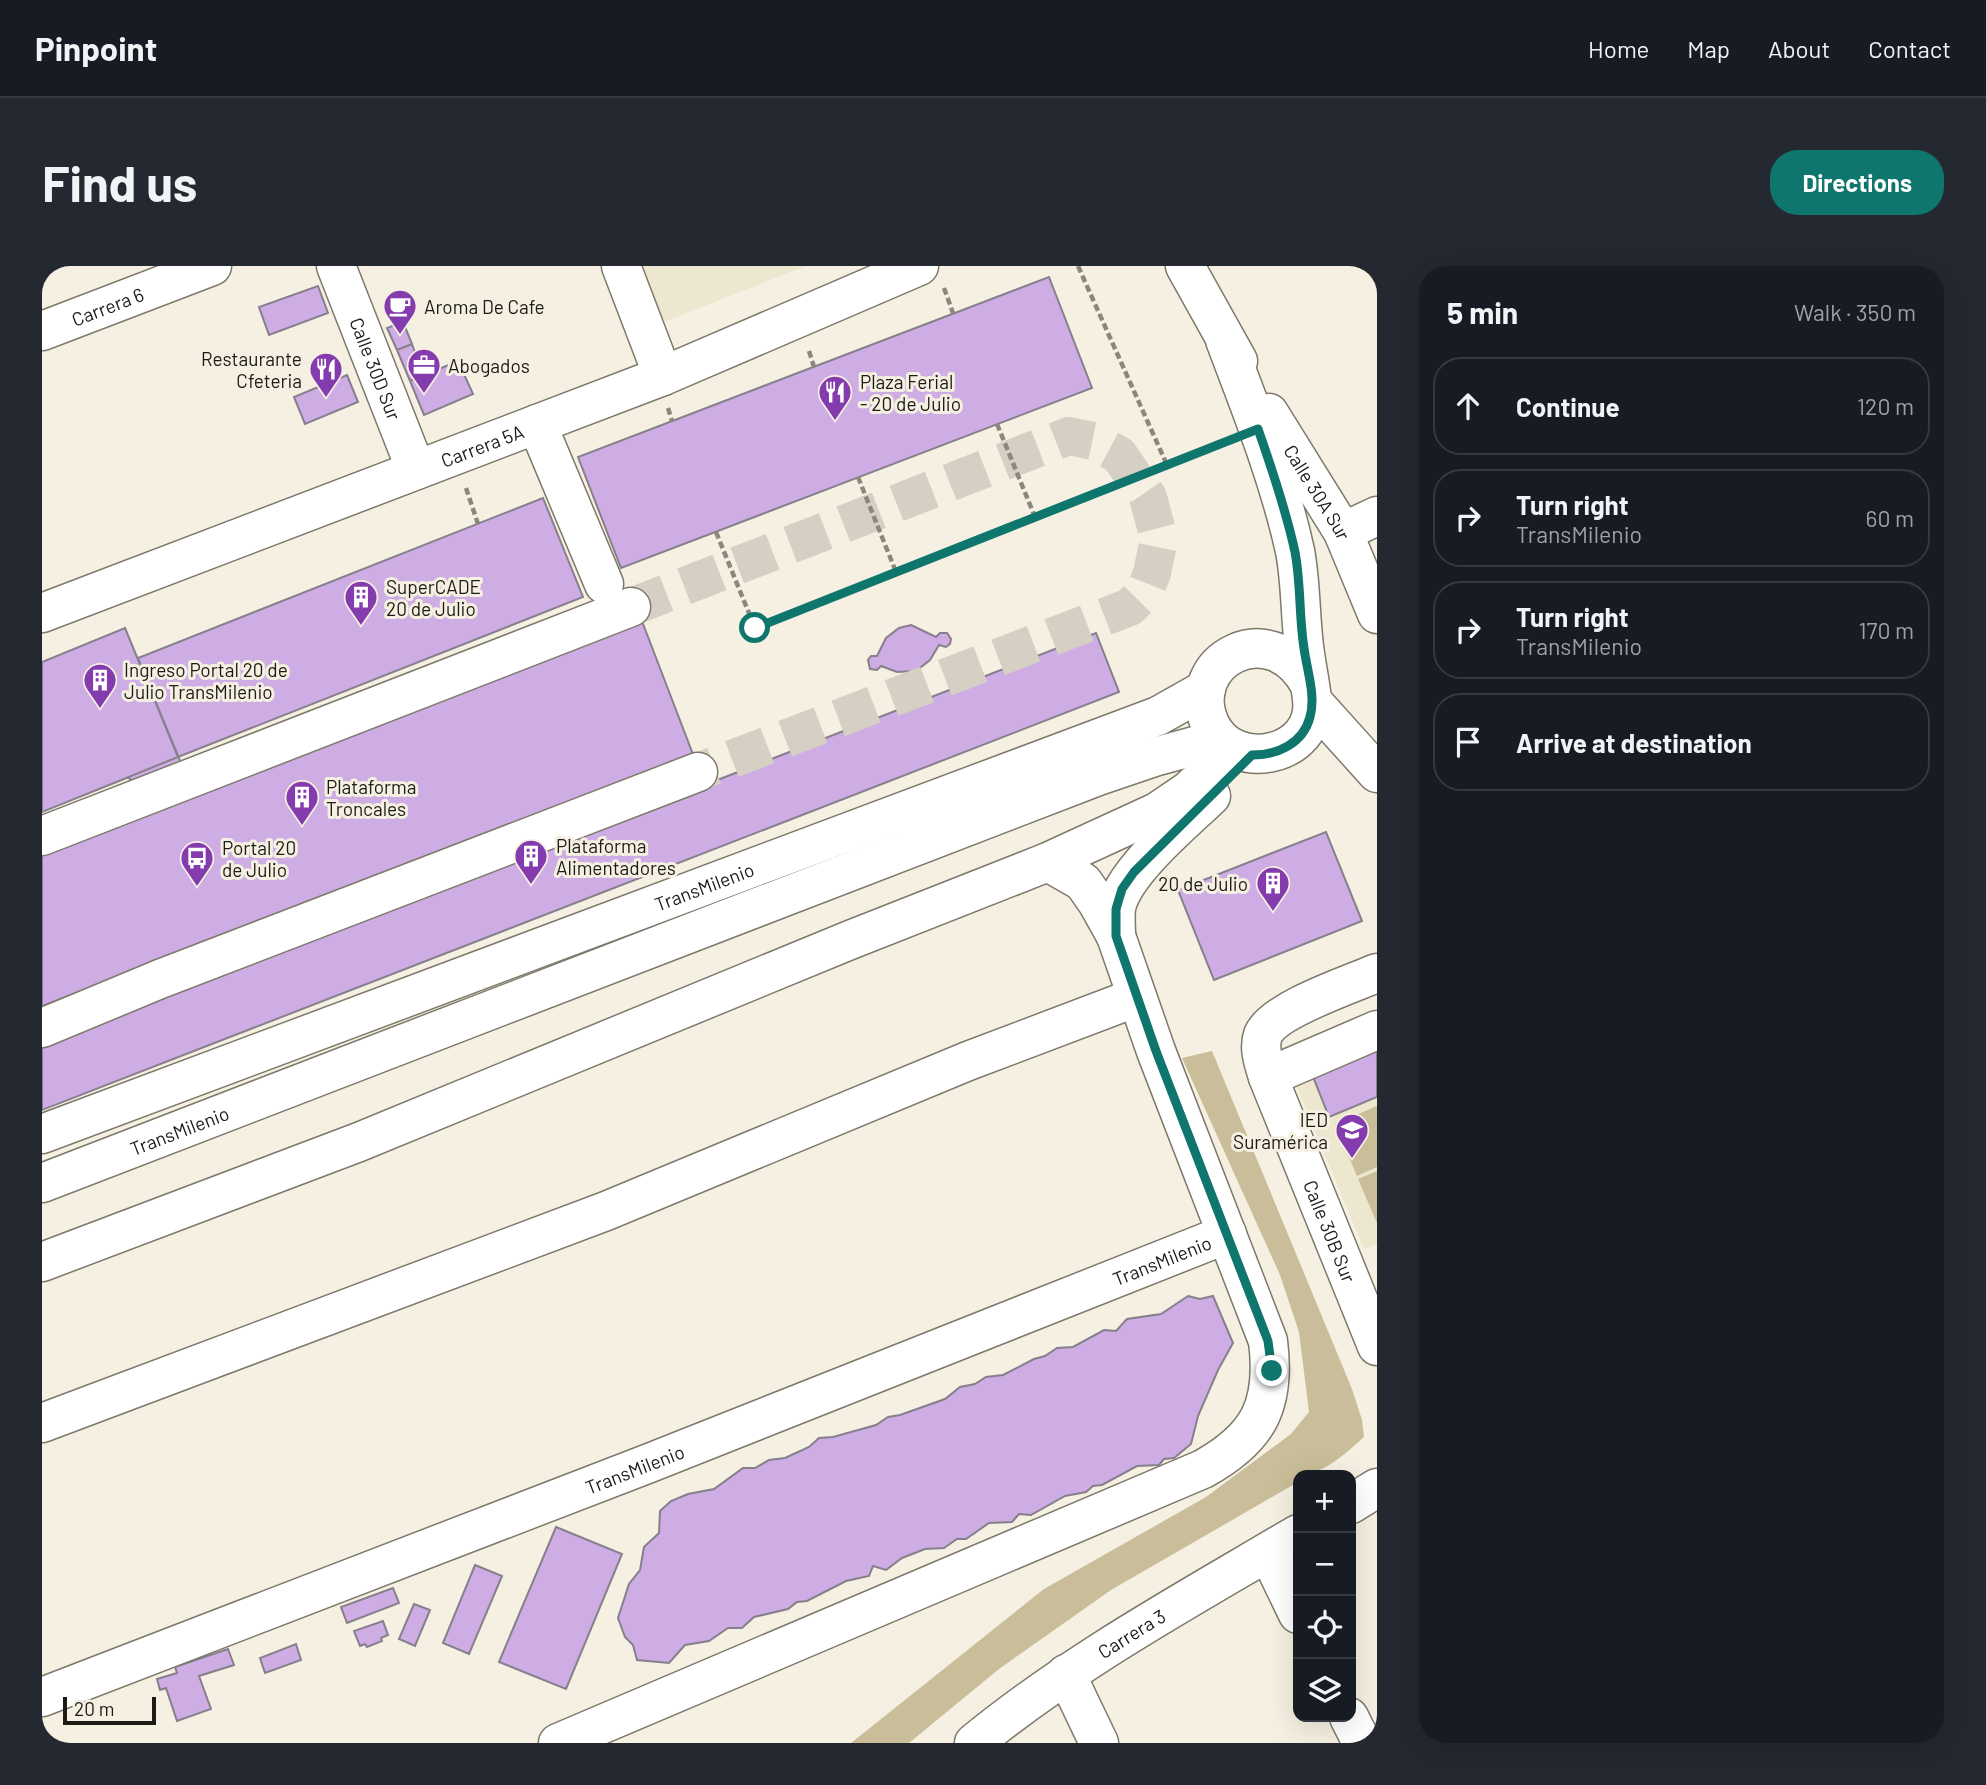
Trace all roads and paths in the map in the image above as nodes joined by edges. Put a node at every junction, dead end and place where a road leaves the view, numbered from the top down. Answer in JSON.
{"nodes":[{"id":1,"x":212,"y":266,"type":"edge"},
{"id":2,"x":336,"y":266,"type":"edge"},
{"id":3,"x":621,"y":266,"type":"edge"},
{"id":4,"x":1078,"y":266,"type":"edge"},
{"id":5,"x":1185,"y":266,"type":"edge"},
{"id":6,"x":931,"y":277,"type":"edge"},
{"id":7,"x":953,"y":313,"type":"dead end"},
{"id":8,"x":42,"y":331,"type":"edge"},
{"id":9,"x":1225,"y":340,"type":"junction"},
{"id":10,"x":809,"y":351,"type":"dead end"},
{"id":11,"x":814,"y":366,"type":"dead end"},
{"id":12,"x":666,"y":392,"type":"junction"},
{"id":13,"x":672,"y":421,"type":"dead end"},
{"id":14,"x":537,"y":424,"type":"junction"},
{"id":15,"x":997,"y":424,"type":"dead end"},
{"id":16,"x":1258,"y":429,"type":"junction"},
{"id":17,"x":1167,"y":465,"type":"junction"},
{"id":18,"x":416,"y":470,"type":"junction"},
{"id":19,"x":858,"y":477,"type":"dead end"},
{"id":20,"x":465,"y":485,"type":"dead end"},
{"id":21,"x":1377,"y":516,"type":"edge"},
{"id":22,"x":1035,"y":517,"type":"junction"},
{"id":23,"x":478,"y":524,"type":"dead end"},
{"id":24,"x":716,"y":531,"type":"dead end"},
{"id":25,"x":1343,"y":532,"type":"junction"},
{"id":26,"x":896,"y":572,"type":"junction"},
{"id":27,"x":42,"y":613,"type":"edge"},
{"id":28,"x":1377,"y":614,"type":"edge"},
{"id":29,"x":1206,"y":689,"type":"junction"},
{"id":30,"x":1311,"y":693,"type":"junction"},
{"id":31,"x":1235,"y":748,"type":"junction"},
{"id":32,"x":698,"y":772,"type":"tunnel mouth"},
{"id":33,"x":1377,"y":773,"type":"edge"},
{"id":34,"x":42,"y":836,"type":"edge"},
{"id":35,"x":1048,"y":862,"type":"junction"},
{"id":36,"x":1116,"y":936,"type":"junction"},
{"id":37,"x":1377,"y":973,"type":"edge"},
{"id":38,"x":1137,"y":997,"type":"junction"},
{"id":39,"x":42,"y":1028,"type":"edge"},
{"id":40,"x":1377,"y":1030,"type":"edge"},
{"id":41,"x":1268,"y":1077,"type":"junction"},
{"id":42,"x":42,"y":1134,"type":"edge"},
{"id":43,"x":42,"y":1183,"type":"edge"},
{"id":44,"x":1227,"y":1234,"type":"junction"},
{"id":45,"x":42,"y":1262,"type":"edge"},
{"id":46,"x":1365,"y":1279,"type":"edge"},
{"id":47,"x":1377,"y":1346,"type":"edge"},
{"id":48,"x":42,"y":1423,"type":"edge"},
{"id":49,"x":1283,"y":1543,"type":"edge"},
{"id":50,"x":1294,"y":1596,"type":"edge"},
{"id":51,"x":1066,"y":1674,"type":"junction"},
{"id":52,"x":42,"y":1697,"type":"edge"},
{"id":53,"x":1352,"y":1722,"type":"edge"},
{"id":54,"x":558,"y":1743,"type":"edge"},
{"id":55,"x":974,"y":1743,"type":"edge"},
{"id":56,"x":1099,"y":1743,"type":"edge"},
{"id":57,"x":1362,"y":1743,"type":"edge"}],
"edges":[{"from":1,"to":8,"type":"street","name":"Carrera 6"},
{"from":2,"to":18,"type":"street","name":"Calle 30D Sur"},
{"from":3,"to":12,"type":"street"},
{"from":4,"to":17,"type":"path"},
{"from":5,"to":9,"type":"street","name":"Calle 30A Sur"},
{"from":6,"to":7,"type":"path"},
{"from":6,"to":12,"type":"street","name":"Carrera 5A"},
{"from":9,"to":16,"type":"street","name":"TransMilenio"},
{"from":9,"to":25,"type":"street","name":"Calle 30A Sur"},
{"from":10,"to":11,"type":"path"},
{"from":12,"to":13,"type":"path"},
{"from":12,"to":14,"type":"street","name":"Carrera 5A"},
{"from":14,"to":18,"type":"street","name":"Carrera 5A"},
{"from":14,"to":34,"type":"street"},
{"from":15,"to":22,"type":"path"},
{"from":16,"to":17,"type":"path"},
{"from":16,"to":30,"type":"street","name":"TransMilenio"},
{"from":17,"to":22,"type":"path"},
{"from":18,"to":27,"type":"street","name":"Carrera 5A"},
{"from":19,"to":26,"type":"path"},
{"from":20,"to":23,"type":"path"},
{"from":21,"to":25,"type":"street"},
{"from":22,"to":26,"type":"path"},
{"from":24,"to":26,"type":"path"},
{"from":25,"to":28,"type":"street","name":"Calle 30A Sur"},
{"from":29,"to":30,"type":"street","name":"TransMilenio"},
{"from":29,"to":31,"type":"street"},
{"from":29,"to":42,"type":"street","name":"TransMilenio"},
{"from":30,"to":31,"type":"street","name":"TransMilenio"},
{"from":30,"to":33,"type":"street","name":"TransMilenio"},
{"from":31,"to":35,"type":"street","name":"TransMilenio"},
{"from":31,"to":36,"type":"street","name":"TransMilenio"},
{"from":31,"to":43,"type":"street","name":"TransMilenio"},
{"from":32,"to":39,"type":"street"},
{"from":35,"to":36,"type":"street","name":"TransMilenio"},
{"from":35,"to":45,"type":"street","name":"TransMilenio"},
{"from":36,"to":38,"type":"street","name":"TransMilenio"},
{"from":37,"to":41,"type":"street"},
{"from":38,"to":44,"type":"street","name":"TransMilenio"},
{"from":38,"to":48,"type":"street"},
{"from":40,"to":41,"type":"street"},
{"from":41,"to":46,"type":"street","name":"Calle 30B Sur"},
{"from":44,"to":52,"type":"street","name":"TransMilenio"},
{"from":44,"to":54,"type":"street","name":"TransMilenio"},
{"from":46,"to":47,"type":"street","name":"Calle 30B Sur"},
{"from":49,"to":50,"type":"street"},
{"from":49,"to":51,"type":"street","name":"Carrera 3"},
{"from":51,"to":55,"type":"street","name":"Carrera 3"},
{"from":51,"to":56,"type":"street"},
{"from":53,"to":57,"type":"street"}]}
